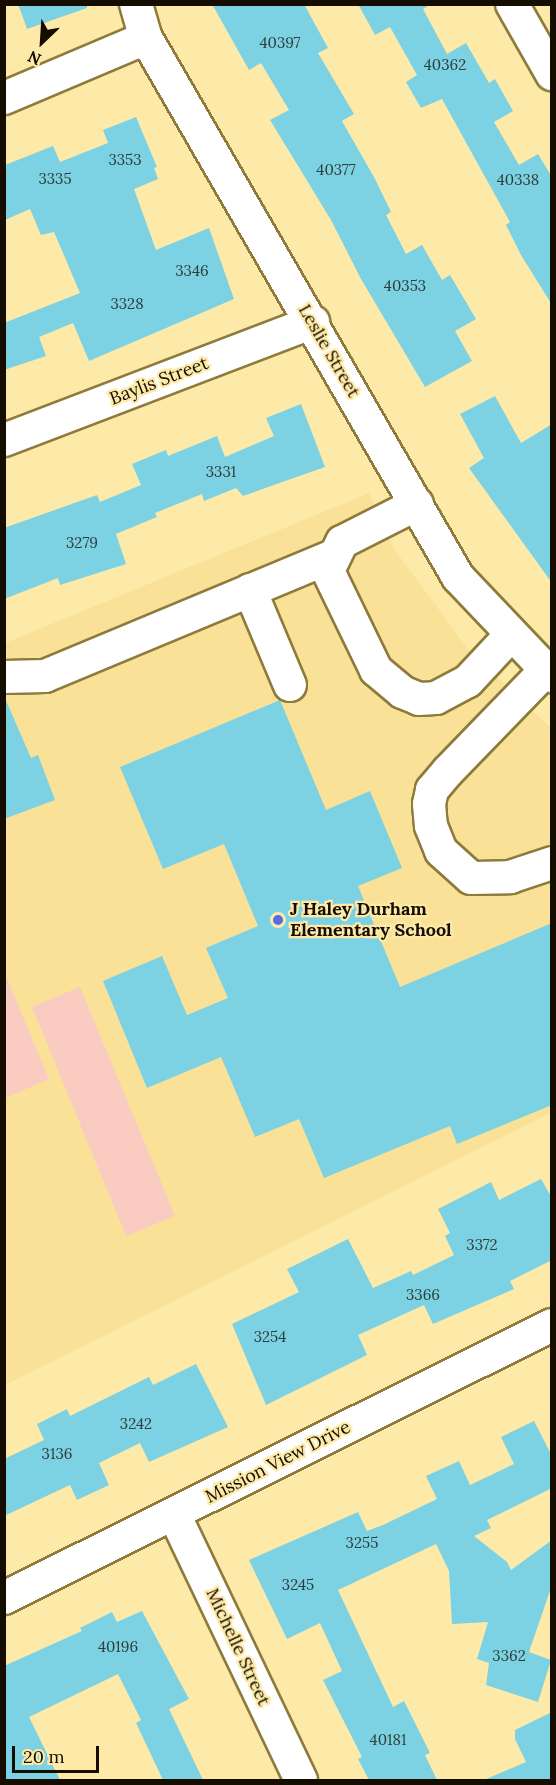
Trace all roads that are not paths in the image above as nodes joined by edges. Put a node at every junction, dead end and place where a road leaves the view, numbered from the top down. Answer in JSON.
{"nodes":[{"id":1,"x":136,"y":4,"type":"edge"},
{"id":2,"x":512,"y":4,"type":"edge"},
{"id":3,"x":146,"y":38,"type":"junction"},
{"id":4,"x":552,"y":74,"type":"edge"},
{"id":5,"x":4,"y":98,"type":"edge"},
{"id":6,"x":313,"y":322,"type":"junction"},
{"id":7,"x":4,"y":440,"type":"edge"},
{"id":8,"x":417,"y":504,"type":"junction"},
{"id":9,"x":333,"y":556,"type":"junction"},
{"id":10,"x":250,"y":591,"type":"junction"},
{"id":11,"x":510,"y":636,"type":"junction"},
{"id":12,"x":549,"y":673,"type":"edge"},
{"id":13,"x":4,"y":677,"type":"edge"},
{"id":14,"x":290,"y":685,"type":"dead end"},
{"id":15,"x":552,"y":863,"type":"edge"},
{"id":16,"x":552,"y":1325,"type":"edge"},
{"id":17,"x":174,"y":1514,"type":"junction"},
{"id":18,"x":4,"y":1598,"type":"edge"},
{"id":19,"x":301,"y":1780,"type":"edge"}],
"edges":[{"from":1,"to":3,"type":"street","name":"Leslie Street"},
{"from":2,"to":4,"type":"street"},
{"from":3,"to":5,"type":"street"},
{"from":3,"to":6,"type":"street","name":"Leslie Street"},
{"from":6,"to":7,"type":"street","name":"Baylis Street"},
{"from":6,"to":8,"type":"street","name":"Leslie Street"},
{"from":8,"to":9,"type":"street"},
{"from":8,"to":11,"type":"street","name":"Leslie Street"},
{"from":9,"to":10,"type":"street"},
{"from":9,"to":11,"type":"street"},
{"from":10,"to":13,"type":"street"},
{"from":10,"to":14,"type":"street"},
{"from":11,"to":12,"type":"street","name":"Leslie Street"},
{"from":12,"to":15,"type":"street"},
{"from":16,"to":17,"type":"street","name":"Mission View Drive"},
{"from":17,"to":18,"type":"street","name":"Mission View Drive"},
{"from":17,"to":19,"type":"street","name":"Michelle Street"}]}
